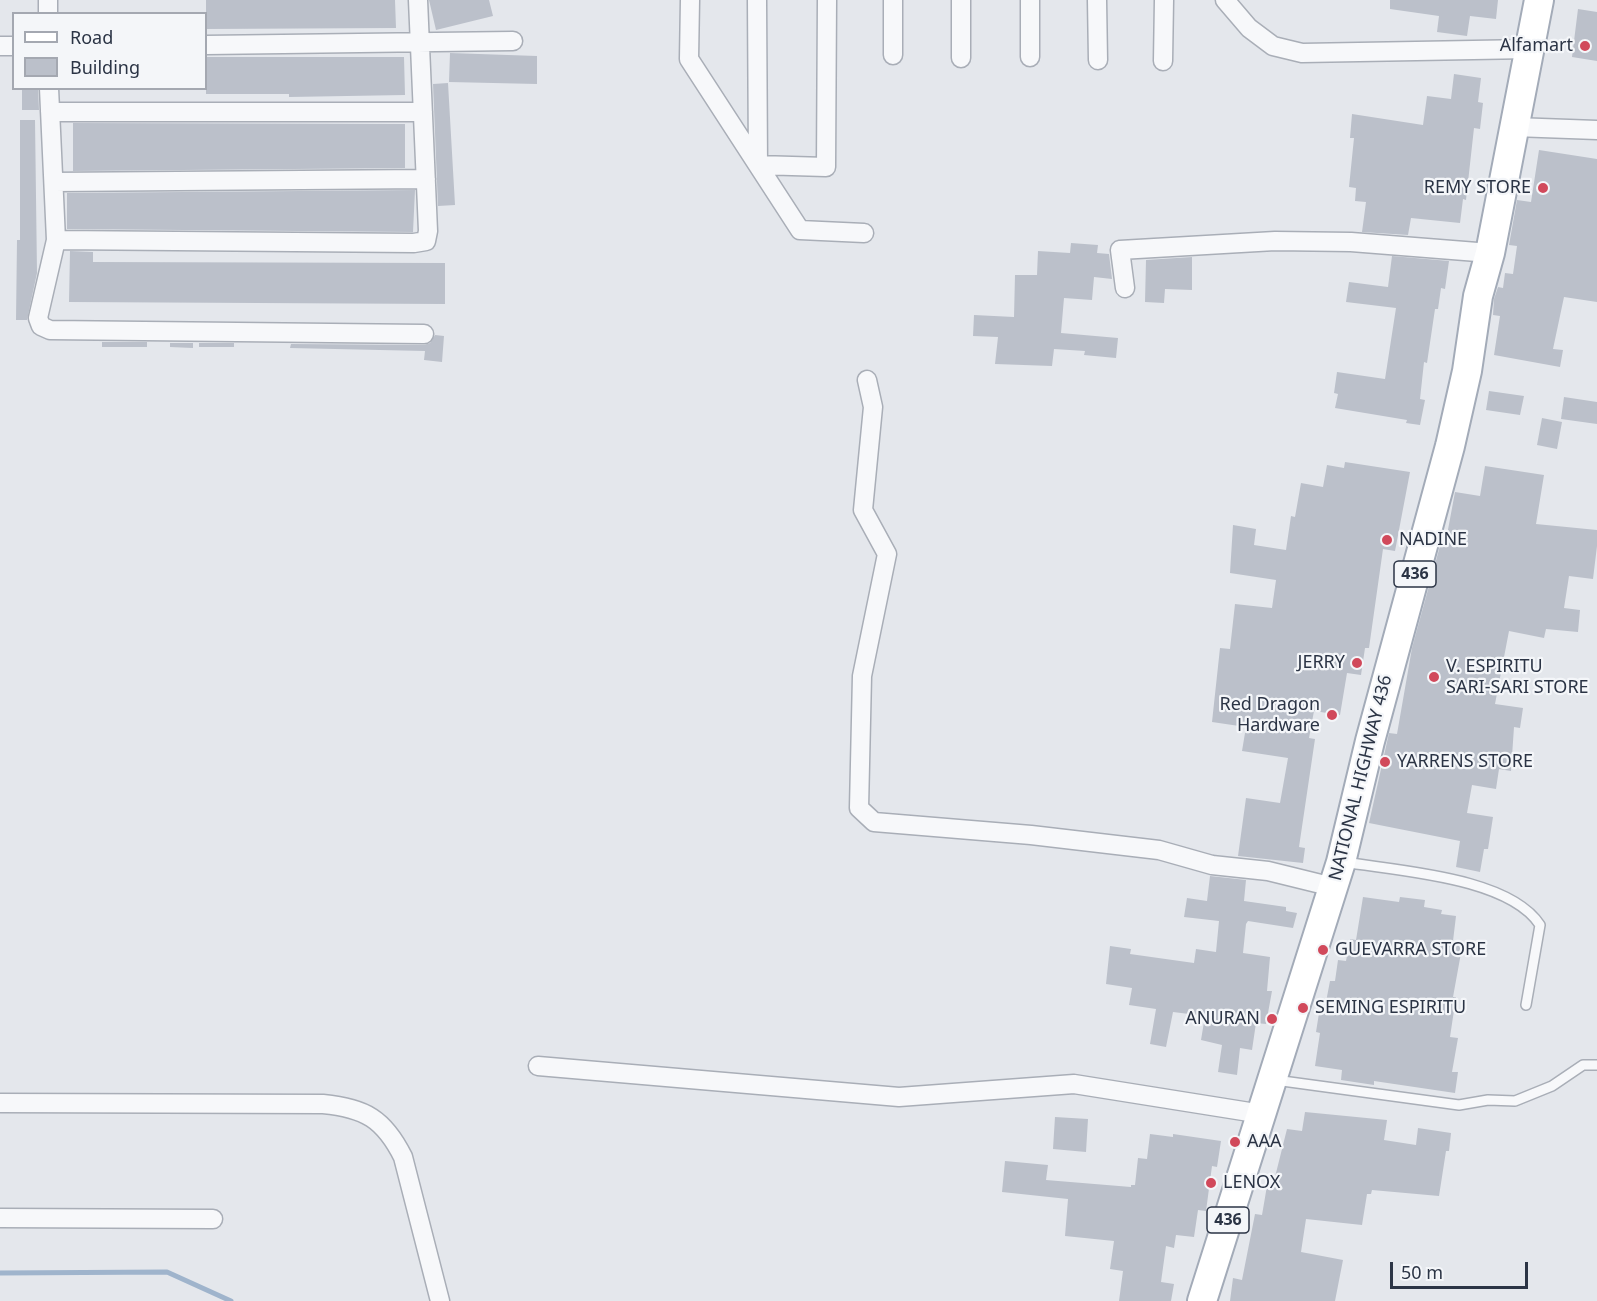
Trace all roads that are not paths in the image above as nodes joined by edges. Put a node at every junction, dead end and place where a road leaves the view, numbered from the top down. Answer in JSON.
{"nodes":[{"id":1,"x":418,"y":0,"type":"edge"},
{"id":2,"x":690,"y":0,"type":"edge"},
{"id":3,"x":757,"y":0,"type":"edge"},
{"id":4,"x":826,"y":0,"type":"edge"},
{"id":5,"x":893,"y":0,"type":"edge"},
{"id":6,"x":961,"y":0,"type":"edge"},
{"id":7,"x":1030,"y":0,"type":"edge"},
{"id":8,"x":1097,"y":0,"type":"edge"},
{"id":9,"x":1164,"y":0,"type":"edge"},
{"id":10,"x":1225,"y":0,"type":"edge"},
{"id":11,"x":1539,"y":0,"type":"edge"},
{"id":12,"x":513,"y":40,"type":"dead end"},
{"id":13,"x":420,"y":42,"type":"junction"},
{"id":14,"x":207,"y":45,"type":"edge"},
{"id":15,"x":1530,"y":49,"type":"junction"},
{"id":16,"x":893,"y":55,"type":"dead end"},
{"id":17,"x":1030,"y":57,"type":"dead end"},
{"id":18,"x":961,"y":58,"type":"dead end"},
{"id":19,"x":1098,"y":60,"type":"dead end"},
{"id":20,"x":1163,"y":61,"type":"dead end"},
{"id":21,"x":49,"y":90,"type":"edge"},
{"id":22,"x":50,"y":112,"type":"junction"},
{"id":23,"x":423,"y":112,"type":"junction"},
{"id":24,"x":1514,"y":127,"type":"junction"},
{"id":25,"x":1597,"y":130,"type":"edge"},
{"id":26,"x":758,"y":165,"type":"junction"},
{"id":27,"x":426,"y":179,"type":"junction"},
{"id":28,"x":54,"y":182,"type":"junction"},
{"id":29,"x":864,"y":233,"type":"dead end"},
{"id":30,"x":56,"y":240,"type":"junction"},
{"id":31,"x":1490,"y":253,"type":"junction"},
{"id":32,"x":1125,"y":288,"type":"dead end"},
{"id":33,"x":424,"y":334,"type":"dead end"},
{"id":34,"x":867,"y":380,"type":"dead end"},
{"id":35,"x":1337,"y":874,"type":"junction"},
{"id":36,"x":1526,"y":1005,"type":"dead end"},
{"id":37,"x":1597,"y":1065,"type":"edge"},
{"id":38,"x":538,"y":1066,"type":"dead end"},
{"id":39,"x":1273,"y":1080,"type":"junction"},
{"id":40,"x":0,"y":1102,"type":"edge"},
{"id":41,"x":1262,"y":1114,"type":"junction"},
{"id":42,"x":0,"y":1218,"type":"edge"},
{"id":43,"x":213,"y":1219,"type":"dead end"},
{"id":44,"x":440,"y":1301,"type":"edge"},
{"id":45,"x":1202,"y":1301,"type":"edge"}],
"edges":[{"from":1,"to":13,"type":"street"},
{"from":2,"to":26,"type":"street"},
{"from":3,"to":26,"type":"street"},
{"from":4,"to":26,"type":"street"},
{"from":5,"to":16,"type":"street"},
{"from":6,"to":18,"type":"street"},
{"from":7,"to":17,"type":"street"},
{"from":8,"to":19,"type":"street"},
{"from":9,"to":20,"type":"street"},
{"from":10,"to":15,"type":"street"},
{"from":11,"to":15,"type":"main road","name":"NATIONAL HIGHWAY 436","number":"436"},
{"from":12,"to":13,"type":"street"},
{"from":13,"to":14,"type":"street"},
{"from":13,"to":23,"type":"street"},
{"from":15,"to":24,"type":"main road","name":"NATIONAL HIGHWAY 436","number":"436"},
{"from":21,"to":22,"type":"street"},
{"from":22,"to":23,"type":"street"},
{"from":22,"to":28,"type":"street"},
{"from":23,"to":27,"type":"street"},
{"from":24,"to":25,"type":"street"},
{"from":24,"to":31,"type":"main road","name":"NATIONAL HIGHWAY 436","number":"436"},
{"from":26,"to":29,"type":"street"},
{"from":27,"to":28,"type":"street"},
{"from":27,"to":30,"type":"street"},
{"from":28,"to":30,"type":"street"},
{"from":30,"to":33,"type":"street"},
{"from":31,"to":32,"type":"street"},
{"from":31,"to":35,"type":"main road","name":"NATIONAL HIGHWAY 436","number":"436"},
{"from":34,"to":35,"type":"street"},
{"from":35,"to":36,"type":"lane"},
{"from":35,"to":39,"type":"main road","name":"NATIONAL HIGHWAY 436","number":"436"},
{"from":37,"to":39,"type":"lane"},
{"from":38,"to":41,"type":"street"},
{"from":39,"to":41,"type":"main road","name":"NATIONAL HIGHWAY 436","number":"436"},
{"from":40,"to":44,"type":"street"},
{"from":41,"to":45,"type":"main road","name":"NATIONAL HIGHWAY 436","number":"436"},
{"from":42,"to":43,"type":"street"}]}
